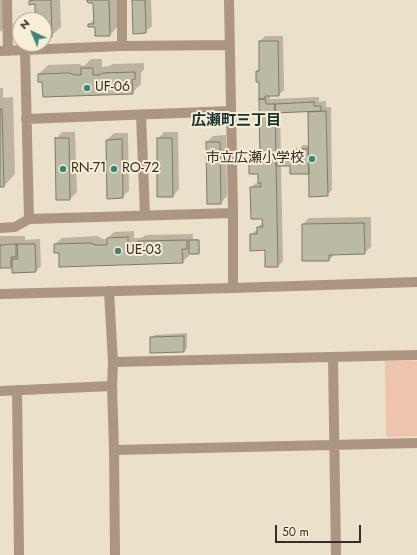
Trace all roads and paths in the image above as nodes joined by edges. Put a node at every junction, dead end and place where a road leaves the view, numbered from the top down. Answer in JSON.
{"nodes":[{"id":1,"x":7,"y":0,"type":"edge"},
{"id":2,"x":122,"y":0,"type":"edge"},
{"id":3,"x":228,"y":0,"type":"edge"},
{"id":4,"x":229,"y":45,"type":"junction"},
{"id":5,"x":122,"y":46,"type":"junction"},
{"id":6,"x":52,"y":49,"type":"edge"},
{"id":7,"x":4,"y":51,"type":"edge"},
{"id":8,"x":25,"y":52,"type":"edge"},
{"id":9,"x":231,"y":111,"type":"junction"},
{"id":10,"x":141,"y":115,"type":"junction"},
{"id":11,"x":26,"y":119,"type":"junction"},
{"id":12,"x":233,"y":213,"type":"junction"},
{"id":13,"x":146,"y":215,"type":"junction"},
{"id":14,"x":29,"y":219,"type":"junction"},
{"id":15,"x":0,"y":228,"type":"edge"},
{"id":16,"x":417,"y":282,"type":"edge"},
{"id":17,"x":233,"y":288,"type":"junction"},
{"id":18,"x":109,"y":292,"type":"junction"},
{"id":19,"x":0,"y":294,"type":"edge"},
{"id":20,"x":417,"y":355,"type":"edge"},
{"id":21,"x":332,"y":358,"type":"junction"},
{"id":22,"x":112,"y":362,"type":"junction"},
{"id":23,"x":112,"y":386,"type":"junction"},
{"id":24,"x":0,"y":390,"type":"edge"},
{"id":25,"x":17,"y":390,"type":"junction"},
{"id":26,"x":417,"y":442,"type":"edge"},
{"id":27,"x":333,"y":446,"type":"junction"},
{"id":28,"x":114,"y":450,"type":"junction"},
{"id":29,"x":19,"y":555,"type":"edge"},
{"id":30,"x":115,"y":555,"type":"edge"},
{"id":31,"x":336,"y":555,"type":"edge"}],
"edges":[{"from":1,"to":7,"type":"street"},
{"from":2,"to":5,"type":"street"},
{"from":3,"to":4,"type":"street"},
{"from":4,"to":5,"type":"street"},
{"from":4,"to":9,"type":"street"},
{"from":5,"to":6,"type":"street"},
{"from":8,"to":11,"type":"street"},
{"from":9,"to":10,"type":"street"},
{"from":9,"to":12,"type":"street"},
{"from":10,"to":11,"type":"street"},
{"from":10,"to":13,"type":"street"},
{"from":11,"to":14,"type":"street"},
{"from":12,"to":13,"type":"street"},
{"from":12,"to":17,"type":"street"},
{"from":13,"to":14,"type":"street"},
{"from":14,"to":15,"type":"street"},
{"from":16,"to":17,"type":"street"},
{"from":17,"to":18,"type":"street"},
{"from":18,"to":19,"type":"street"},
{"from":18,"to":22,"type":"street"},
{"from":20,"to":21,"type":"street"},
{"from":21,"to":22,"type":"street"},
{"from":21,"to":27,"type":"street"},
{"from":22,"to":23,"type":"street"},
{"from":23,"to":25,"type":"street"},
{"from":23,"to":28,"type":"street"},
{"from":24,"to":25,"type":"street"},
{"from":25,"to":29,"type":"street"},
{"from":26,"to":27,"type":"street"},
{"from":27,"to":28,"type":"street"},
{"from":27,"to":31,"type":"street"},
{"from":28,"to":30,"type":"street"}]}
